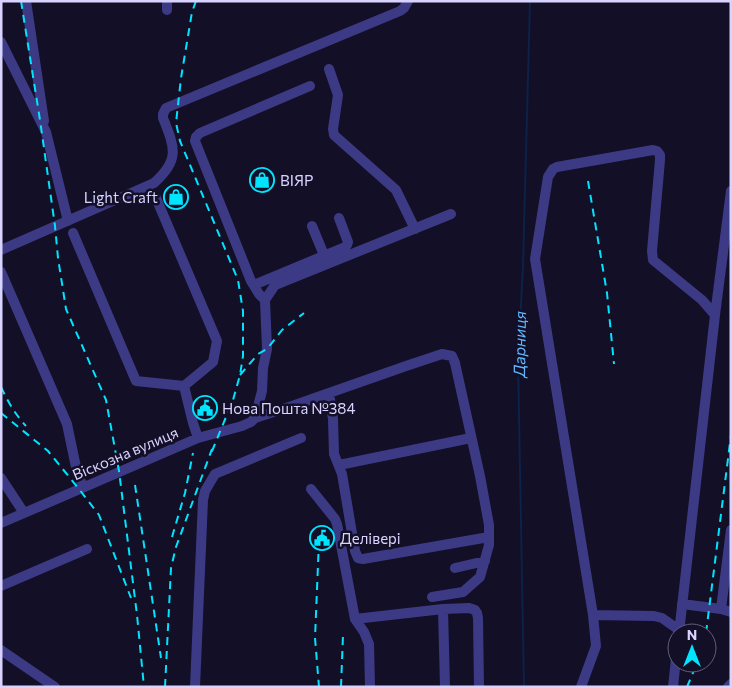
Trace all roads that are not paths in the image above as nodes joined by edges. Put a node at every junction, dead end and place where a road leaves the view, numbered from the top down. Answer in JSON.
{"nodes":[{"id":1,"x":26,"y":1,"type":"edge"},
{"id":2,"x":408,"y":1,"type":"edge"},
{"id":3,"x":1,"y":42,"type":"edge"},
{"id":4,"x":329,"y":69,"type":"dead end"},
{"id":5,"x":310,"y":86,"type":"dead end"},
{"id":6,"x":46,"y":132,"type":"junction"},
{"id":7,"x":731,"y":191,"type":"edge"},
{"id":8,"x":156,"y":198,"type":"dead end"},
{"id":9,"x":451,"y":214,"type":"dead end"},
{"id":10,"x":339,"y":218,"type":"dead end"},
{"id":11,"x":68,"y":221,"type":"junction"},
{"id":12,"x":312,"y":226,"type":"dead end"},
{"id":13,"x":415,"y":229,"type":"junction"},
{"id":14,"x":73,"y":234,"type":"dead end"},
{"id":15,"x":1,"y":250,"type":"edge"},
{"id":16,"x":324,"y":256,"type":"junction"},
{"id":17,"x":1,"y":272,"type":"edge"},
{"id":18,"x":254,"y":285,"type":"junction"},
{"id":19,"x":265,"y":300,"type":"junction"},
{"id":20,"x":715,"y":315,"type":"junction"},
{"id":21,"x":184,"y":386,"type":"junction"},
{"id":22,"x":329,"y":393,"type":"junction"},
{"id":23,"x":255,"y":418,"type":"junction"},
{"id":24,"x":198,"y":438,"type":"junction"},
{"id":25,"x":301,"y":438,"type":"dead end"},
{"id":26,"x":471,"y":438,"type":"junction"},
{"id":27,"x":339,"y":465,"type":"junction"},
{"id":28,"x":1,"y":478,"type":"edge"},
{"id":29,"x":83,"y":487,"type":"junction"},
{"id":30,"x":311,"y":489,"type":"dead end"},
{"id":31,"x":24,"y":513,"type":"junction"},
{"id":32,"x":1,"y":524,"type":"edge"},
{"id":33,"x":731,"y":530,"type":"edge"},
{"id":34,"x":489,"y":537,"type":"junction"},
{"id":35,"x":87,"y":549,"type":"dead end"},
{"id":36,"x":484,"y":561,"type":"junction"},
{"id":37,"x":455,"y":568,"type":"dead end"},
{"id":38,"x":1,"y":586,"type":"edge"},
{"id":39,"x":432,"y":598,"type":"dead end"},
{"id":40,"x":682,"y":604,"type":"junction"},
{"id":41,"x":444,"y":609,"type":"junction"},
{"id":42,"x":726,"y":610,"type":"edge"},
{"id":43,"x":593,"y":615,"type":"junction"},
{"id":44,"x":355,"y":618,"type":"junction"},
{"id":45,"x":668,"y":623,"type":"edge"},
{"id":46,"x":680,"y":623,"type":"edge"},
{"id":47,"x":1,"y":650,"type":"edge"},
{"id":48,"x":674,"y":673,"type":"edge"},
{"id":49,"x":55,"y":687,"type":"edge"},
{"id":50,"x":195,"y":687,"type":"edge"},
{"id":51,"x":370,"y":687,"type":"edge"},
{"id":52,"x":445,"y":687,"type":"edge"},
{"id":53,"x":479,"y":687,"type":"edge"},
{"id":54,"x":581,"y":687,"type":"edge"},
{"id":55,"x":673,"y":687,"type":"edge"}],
"edges":[{"from":1,"to":6,"type":"street"},
{"from":2,"to":11,"type":"street"},
{"from":3,"to":6,"type":"street"},
{"from":4,"to":13,"type":"street"},
{"from":5,"to":18,"type":"street"},
{"from":6,"to":11,"type":"street"},
{"from":7,"to":20,"type":"street"},
{"from":8,"to":21,"type":"street"},
{"from":9,"to":13,"type":"street"},
{"from":10,"to":16,"type":"street"},
{"from":11,"to":15,"type":"street"},
{"from":12,"to":16,"type":"street"},
{"from":13,"to":19,"type":"street"},
{"from":14,"to":21,"type":"street"},
{"from":16,"to":18,"type":"street"},
{"from":17,"to":29,"type":"street"},
{"from":18,"to":19,"type":"street"},
{"from":19,"to":23,"type":"street"},
{"from":20,"to":40,"type":"street"},
{"from":20,"to":43,"type":"street"},
{"from":21,"to":24,"type":"street"},
{"from":22,"to":23,"type":"street","name":"Віскозна вулиця"},
{"from":22,"to":26,"type":"street","name":"Віскозна вулиця"},
{"from":22,"to":27,"type":"street"},
{"from":23,"to":24,"type":"street","name":"Віскозна вулиця"},
{"from":24,"to":29,"type":"street","name":"Віскозна вулиця"},
{"from":25,"to":50,"type":"street"},
{"from":26,"to":27,"type":"street"},
{"from":26,"to":34,"type":"street"},
{"from":27,"to":34,"type":"street"},
{"from":28,"to":31,"type":"street"},
{"from":29,"to":31,"type":"street","name":"Віскозна вулиця"},
{"from":30,"to":44,"type":"street"},
{"from":31,"to":32,"type":"street","name":"Віскозна вулиця"},
{"from":33,"to":42,"type":"street"},
{"from":34,"to":36,"type":"street"},
{"from":35,"to":38,"type":"street"},
{"from":36,"to":37,"type":"street"},
{"from":36,"to":39,"type":"street"},
{"from":40,"to":42,"type":"street"},
{"from":40,"to":46,"type":"street"},
{"from":41,"to":44,"type":"street"},
{"from":41,"to":52,"type":"street"},
{"from":41,"to":53,"type":"street"},
{"from":43,"to":45,"type":"street"},
{"from":43,"to":54,"type":"street"},
{"from":44,"to":51,"type":"street"},
{"from":47,"to":49,"type":"street"},
{"from":48,"to":55,"type":"street"}]}
